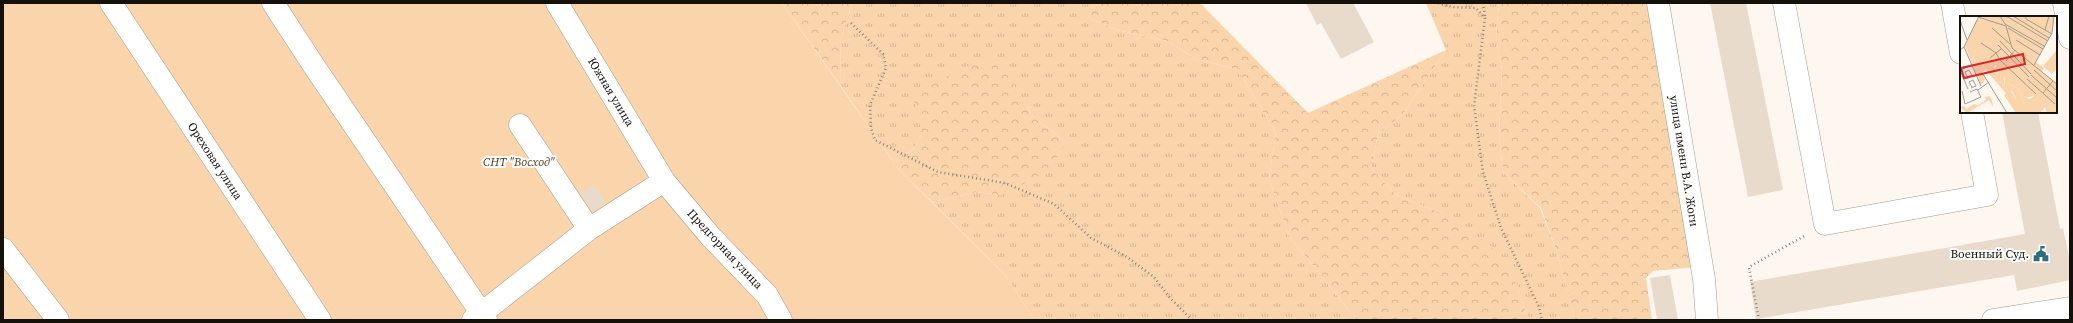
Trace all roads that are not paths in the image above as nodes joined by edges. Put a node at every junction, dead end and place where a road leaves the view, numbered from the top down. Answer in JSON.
{"nodes":[{"id":1,"x":111,"y":3,"type":"edge"},
{"id":2,"x":273,"y":3,"type":"edge"},
{"id":3,"x":558,"y":3,"type":"edge"},
{"id":4,"x":1658,"y":3,"type":"edge"},
{"id":5,"x":1784,"y":3,"type":"edge"},
{"id":6,"x":1952,"y":3,"type":"edge"},
{"id":7,"x":2064,"y":3,"type":"edge"},
{"id":8,"x":2070,"y":38,"type":"edge"},
{"id":9,"x":1960,"y":47,"type":"edge"},
{"id":10,"x":1972,"y":113,"type":"edge"},
{"id":11,"x":520,"y":125,"type":"dead end"},
{"id":12,"x":664,"y":181,"type":"junction"},
{"id":13,"x":588,"y":229,"type":"junction"},
{"id":14,"x":3,"y":249,"type":"edge"},
{"id":15,"x":2070,"y":308,"type":"edge"},
{"id":16,"x":480,"y":318,"type":"edge"},
{"id":17,"x":58,"y":320,"type":"edge"},
{"id":18,"x":320,"y":320,"type":"edge"},
{"id":19,"x":782,"y":320,"type":"edge"},
{"id":20,"x":1707,"y":320,"type":"edge"},
{"id":21,"x":1993,"y":320,"type":"edge"}],
"edges":[{"from":1,"to":18,"type":"street","name":"Ореховая улица"},
{"from":2,"to":16,"type":"street"},
{"from":3,"to":12,"type":"street","name":"Южная улица"},
{"from":4,"to":20,"type":"street","name":"улица имени В.А. Жоги"},
{"from":5,"to":10,"type":"street"},
{"from":6,"to":9,"type":"street"},
{"from":7,"to":8,"type":"street"},
{"from":11,"to":13,"type":"street"},
{"from":12,"to":13,"type":"street"},
{"from":12,"to":19,"type":"street","name":"Предгорная улица"},
{"from":13,"to":16,"type":"street"},
{"from":14,"to":17,"type":"street"},
{"from":15,"to":21,"type":"street"}]}
